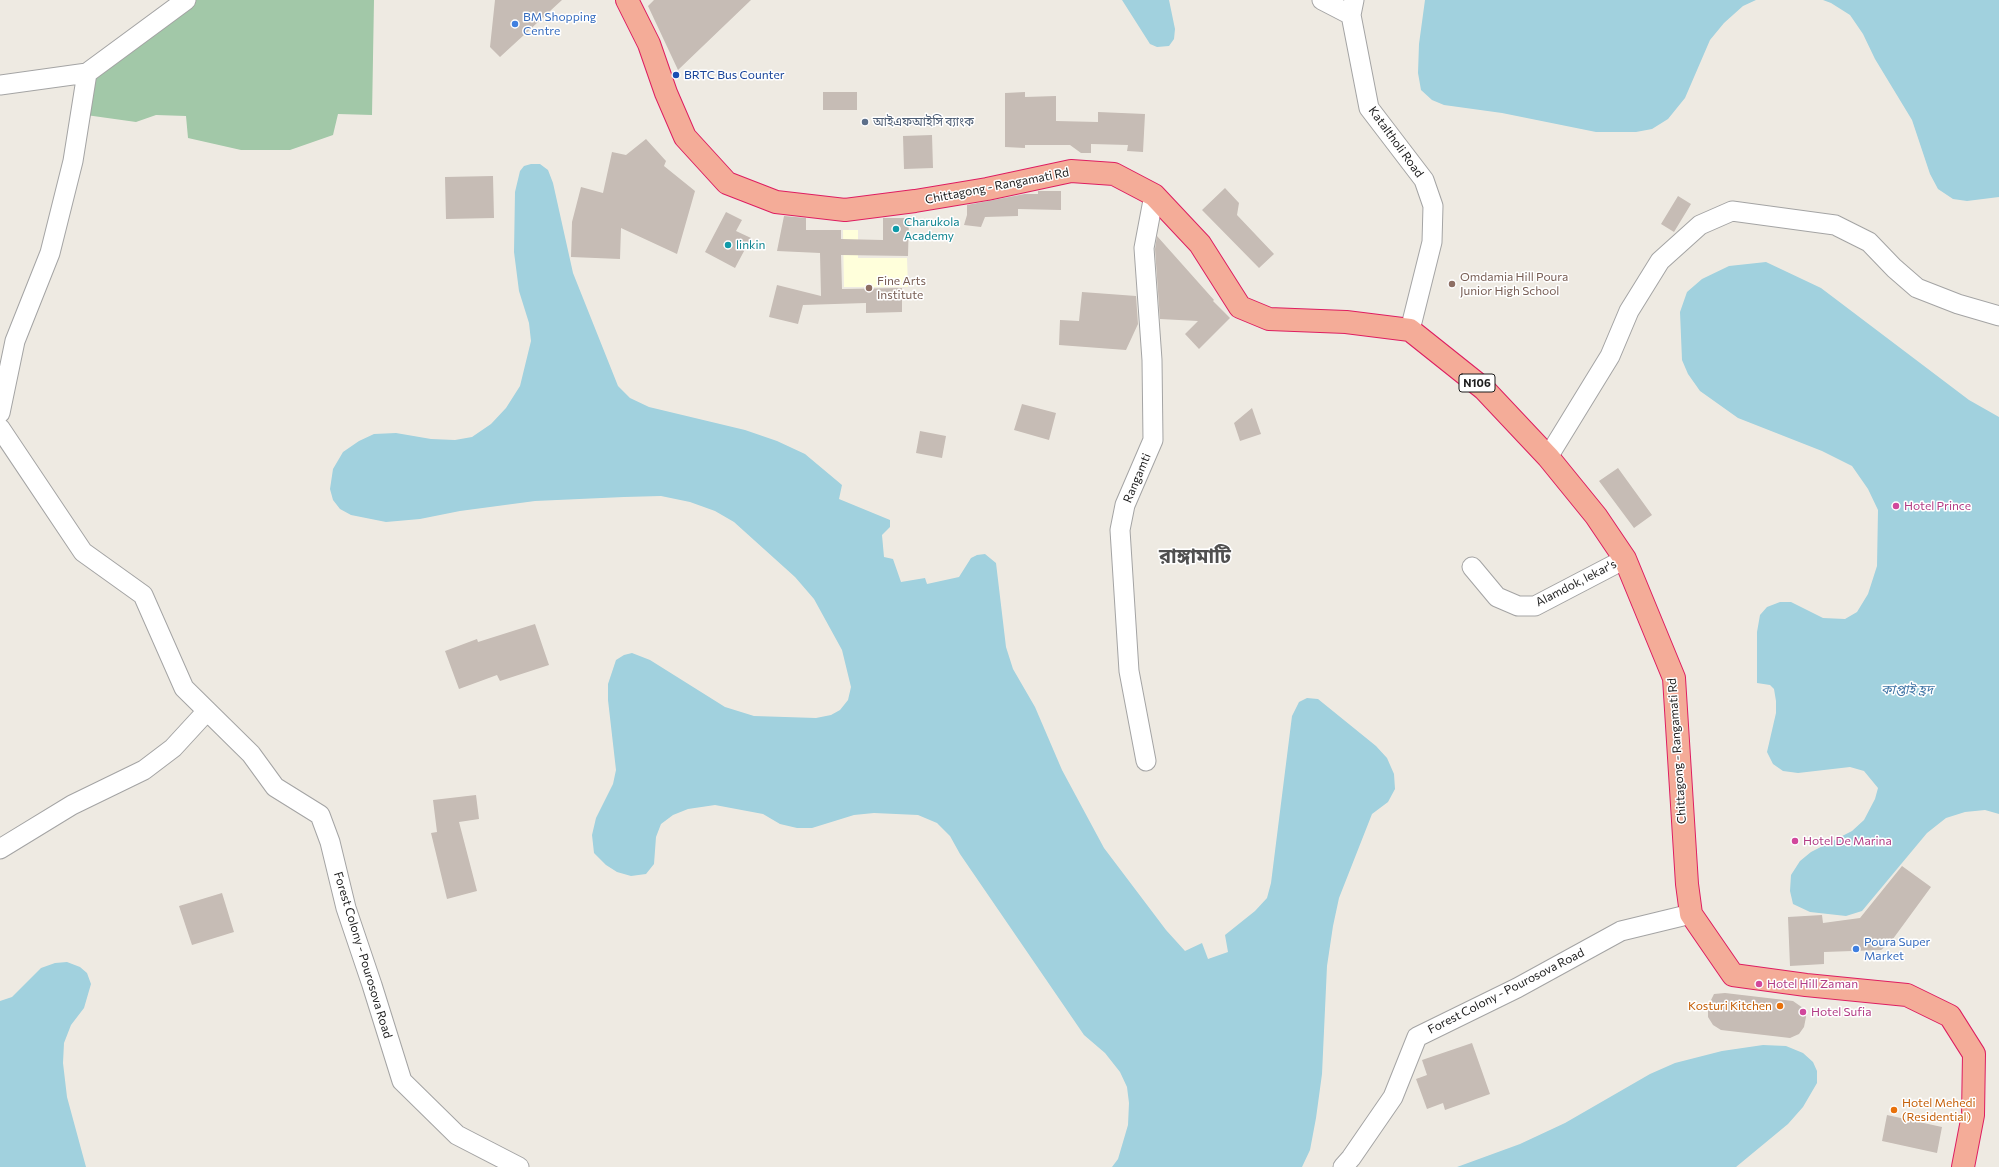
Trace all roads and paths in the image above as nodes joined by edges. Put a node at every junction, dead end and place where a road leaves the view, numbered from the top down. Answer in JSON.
{"nodes":[{"id":1,"x":186,"y":0,"type":"edge"},
{"id":2,"x":627,"y":0,"type":"edge"},
{"id":3,"x":1322,"y":0,"type":"edge"},
{"id":4,"x":1352,"y":8,"type":"edge"},
{"id":5,"x":87,"y":73,"type":"junction"},
{"id":6,"x":0,"y":85,"type":"edge"},
{"id":7,"x":1154,"y":195,"type":"junction"},
{"id":8,"x":1999,"y":316,"type":"edge"},
{"id":9,"x":1410,"y":330,"type":"junction"},
{"id":10,"x":3,"y":382,"type":"edge"},
{"id":11,"x":0,"y":413,"type":"edge"},
{"id":12,"x":0,"y":428,"type":"edge"},
{"id":13,"x":1548,"y":457,"type":"junction"},
{"id":14,"x":1625,"y":559,"type":"junction"},
{"id":15,"x":1472,"y":567,"type":"dead end"},
{"id":16,"x":207,"y":711,"type":"junction"},
{"id":17,"x":1146,"y":761,"type":"dead end"},
{"id":18,"x":0,"y":850,"type":"edge"},
{"id":19,"x":1691,"y":914,"type":"junction"},
{"id":20,"x":519,"y":1167,"type":"edge"},
{"id":21,"x":1343,"y":1167,"type":"edge"},
{"id":22,"x":1963,"y":1167,"type":"edge"}],
"edges":[{"from":1,"to":5,"type":"street"},
{"from":2,"to":7,"type":"highway","name":"Chittagong - Rangamati Rd"},
{"from":3,"to":4,"type":"street"},
{"from":4,"to":9,"type":"street","name":"Kataltholi Road"},
{"from":5,"to":6,"type":"street"},
{"from":5,"to":10,"type":"street"},
{"from":7,"to":9,"type":"highway","name":"Chittagong - Rangamati Rd"},
{"from":7,"to":17,"type":"street","name":"Rangamti"},
{"from":8,"to":13,"type":"street"},
{"from":9,"to":13,"type":"highway","name":"Chittagong - Rangamati Rd","number":"N106"},
{"from":10,"to":11,"type":"street"},
{"from":12,"to":16,"type":"street","name":"Forest Colony - Pourosova Road"},
{"from":13,"to":14,"type":"highway","name":"Chittagong - Rangamati Rd","number":"N106"},
{"from":14,"to":15,"type":"street","name":"Alamdok, lekar's"},
{"from":14,"to":19,"type":"highway","name":"Chittagong - Rangamati Rd","number":"N106"},
{"from":16,"to":18,"type":"street"},
{"from":16,"to":20,"type":"street","name":"Forest Colony - Pourosova Road"},
{"from":19,"to":21,"type":"street","name":"Forest Colony - Pourosova Road"},
{"from":19,"to":22,"type":"highway","name":"Chittagong - Rangamati Rd","number":"N106"}]}
